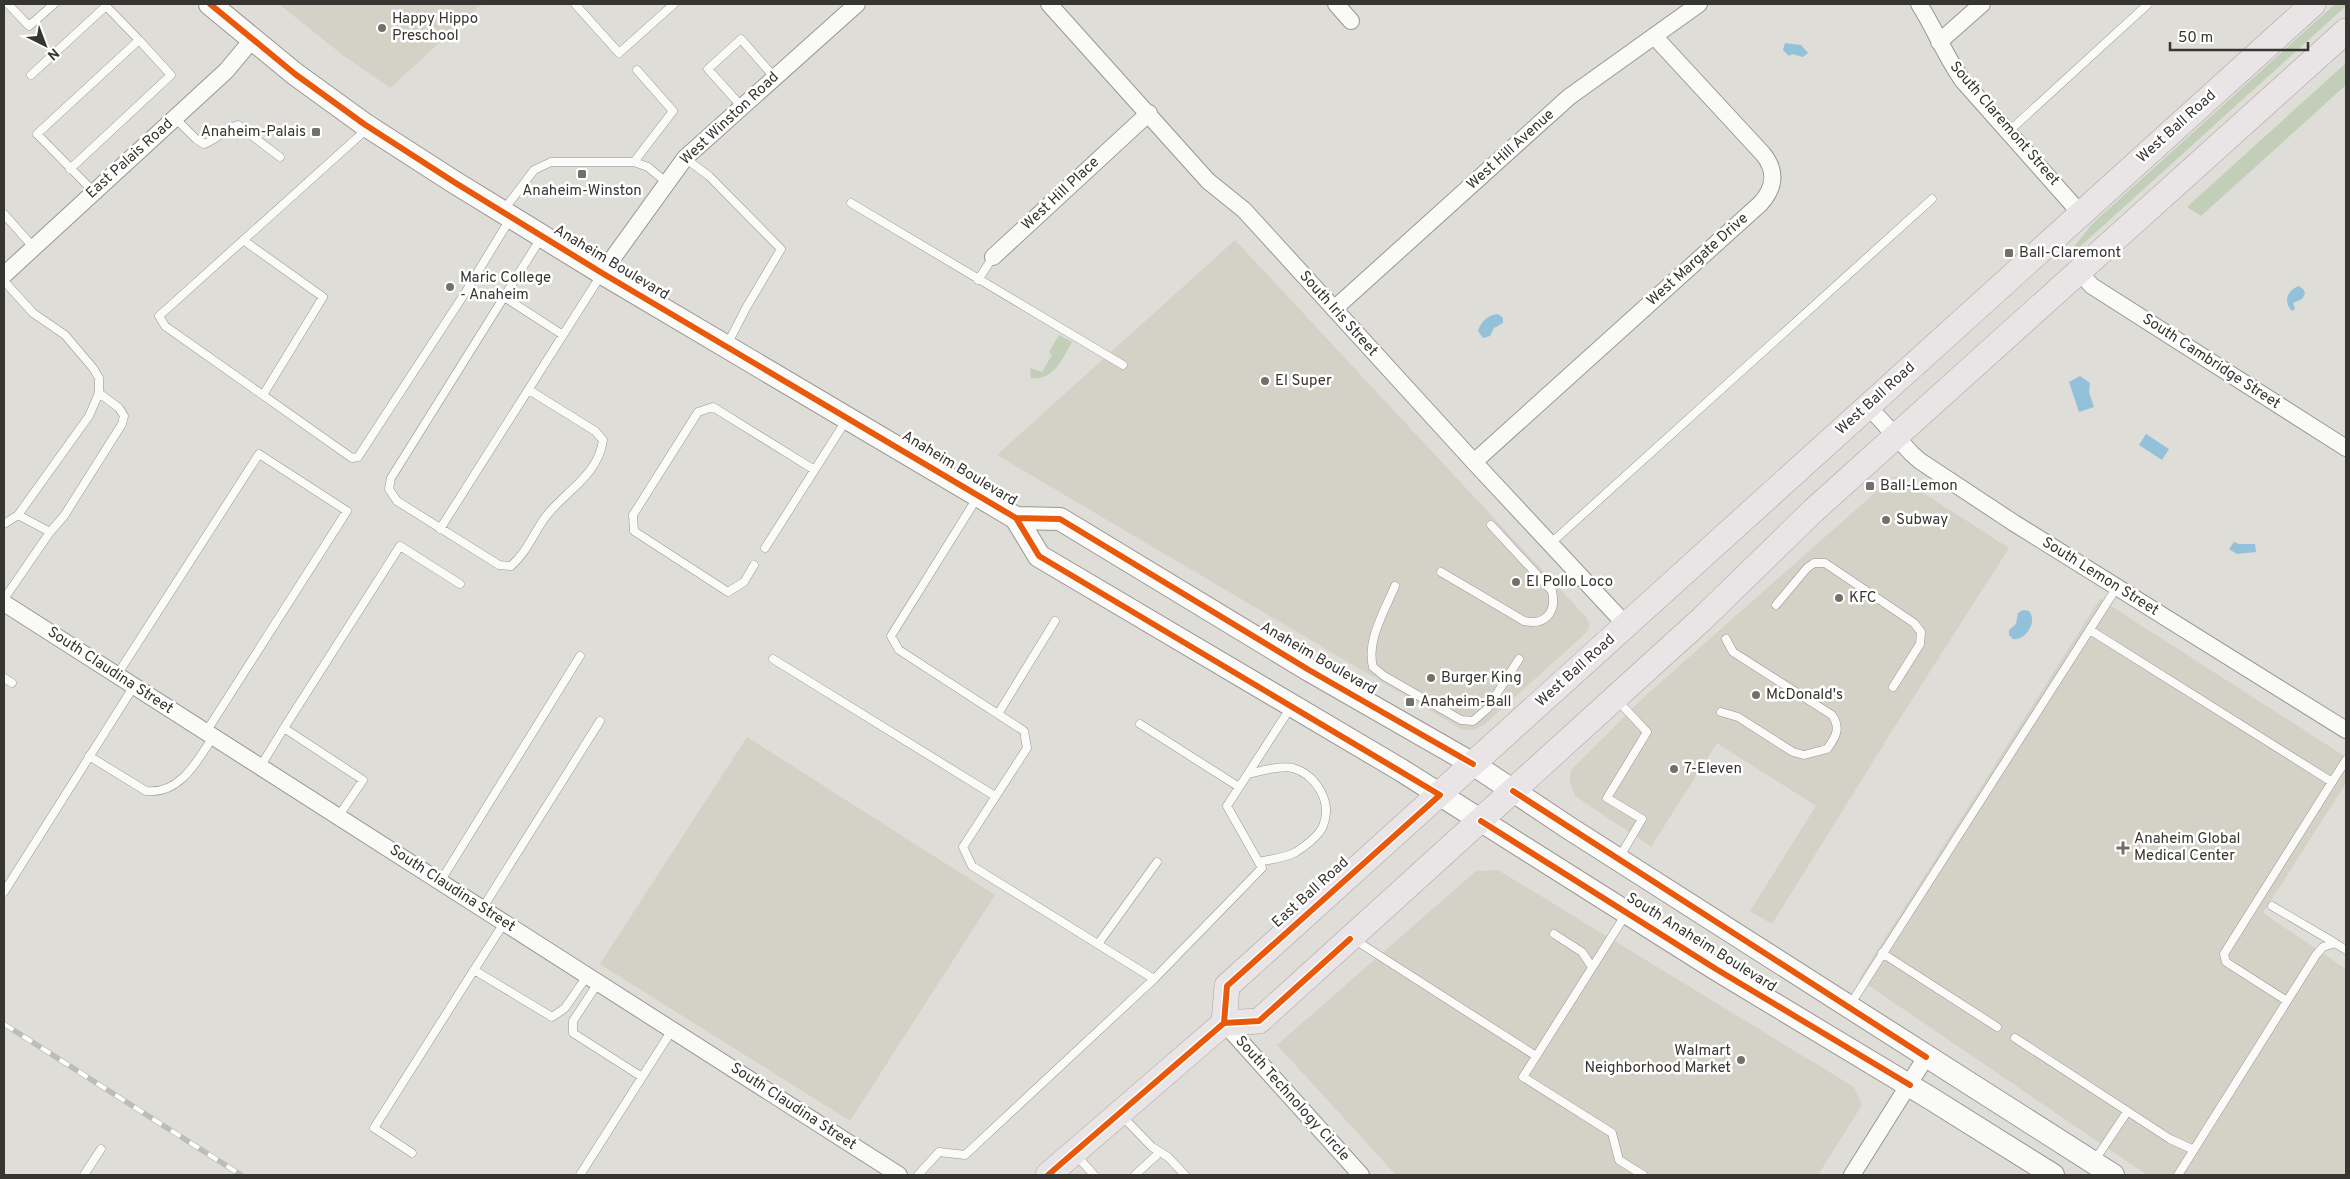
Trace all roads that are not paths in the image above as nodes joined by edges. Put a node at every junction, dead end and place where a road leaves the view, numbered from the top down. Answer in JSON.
{"nodes":[{"id":1,"x":8,"y":4,"type":"edge"},
{"id":2,"x":54,"y":4,"type":"edge"},
{"id":3,"x":210,"y":4,"type":"edge"},
{"id":4,"x":575,"y":4,"type":"edge"},
{"id":5,"x":674,"y":4,"type":"edge"},
{"id":6,"x":857,"y":4,"type":"edge"},
{"id":7,"x":1049,"y":4,"type":"edge"},
{"id":8,"x":1336,"y":4,"type":"edge"},
{"id":9,"x":1699,"y":4,"type":"edge"},
{"id":10,"x":1919,"y":4,"type":"edge"},
{"id":11,"x":1982,"y":4,"type":"edge"},
{"id":12,"x":2148,"y":4,"type":"edge"},
{"id":13,"x":2313,"y":4,"type":"edge"},
{"id":14,"x":1351,"y":21,"type":"dead end"},
{"id":15,"x":2346,"y":31,"type":"edge"},
{"id":16,"x":1654,"y":36,"type":"junction"},
{"id":17,"x":139,"y":40,"type":"junction"},
{"id":18,"x":252,"y":40,"type":"junction"},
{"id":19,"x":1939,"y":42,"type":"junction"},
{"id":20,"x":637,"y":70,"type":"dead end"},
{"id":21,"x":31,"y":75,"type":"dead end"},
{"id":22,"x":775,"y":78,"type":"junction"},
{"id":23,"x":742,"y":107,"type":"junction"},
{"id":24,"x":1149,"y":113,"type":"junction"},
{"id":25,"x":175,"y":118,"type":"junction"},
{"id":26,"x":369,"y":126,"type":"junction"},
{"id":27,"x":2008,"y":132,"type":"junction"},
{"id":28,"x":280,"y":157,"type":"dead end"},
{"id":29,"x":685,"y":158,"type":"junction"},
{"id":30,"x":634,"y":162,"type":"junction"},
{"id":31,"x":70,"y":169,"type":"junction"},
{"id":32,"x":667,"y":183,"type":"junction"},
{"id":33,"x":94,"y":192,"type":"junction"},
{"id":34,"x":1932,"y":199,"type":"dead end"},
{"id":35,"x":851,"y":203,"type":"dead end"},
{"id":36,"x":4,"y":214,"type":"edge"},
{"id":37,"x":507,"y":214,"type":"junction"},
{"id":38,"x":2081,"y":214,"type":"junction"},
{"id":39,"x":542,"y":236,"type":"junction"},
{"id":40,"x":243,"y":240,"type":"junction"},
{"id":41,"x":34,"y":248,"type":"junction"},
{"id":42,"x":993,"y":257,"type":"joint"},
{"id":43,"x":2079,"y":272,"type":"junction"},
{"id":44,"x":602,"y":273,"type":"junction"},
{"id":45,"x":4,"y":275,"type":"edge"},
{"id":46,"x":978,"y":280,"type":"junction"},
{"id":47,"x":4,"y":281,"type":"edge"},
{"id":48,"x":504,"y":297,"type":"junction"},
{"id":49,"x":1334,"y":309,"type":"junction"},
{"id":50,"x":563,"y":334,"type":"junction"},
{"id":51,"x":727,"y":347,"type":"junction"},
{"id":52,"x":1123,"y":365,"type":"dead end"},
{"id":53,"x":529,"y":390,"type":"junction"},
{"id":54,"x":99,"y":393,"type":"junction"},
{"id":55,"x":263,"y":395,"type":"junction"},
{"id":56,"x":1868,"y":406,"type":"junction"},
{"id":57,"x":848,"y":417,"type":"junction"},
{"id":58,"x":1896,"y":437,"type":"junction"},
{"id":59,"x":2346,"y":448,"type":"edge"},
{"id":60,"x":1474,"y":462,"type":"junction"},
{"id":61,"x":813,"y":469,"type":"junction"},
{"id":62,"x":978,"y":495,"type":"junction"},
{"id":63,"x":18,"y":515,"type":"junction"},
{"id":64,"x":1016,"y":518,"type":"junction"},
{"id":65,"x":4,"y":524,"type":"edge"},
{"id":66,"x":1491,"y":525,"type":"dead end"},
{"id":67,"x":440,"y":529,"type":"junction"},
{"id":68,"x":50,"y":532,"type":"junction"},
{"id":69,"x":1551,"y":543,"type":"junction"},
{"id":70,"x":765,"y":548,"type":"dead end"},
{"id":71,"x":754,"y":565,"type":"dead end"},
{"id":72,"x":1441,"y":572,"type":"dead end"},
{"id":73,"x":460,"y":584,"type":"dead end"},
{"id":74,"x":1395,"y":586,"type":"dead end"},
{"id":75,"x":2117,"y":587,"type":"junction"},
{"id":76,"x":4,"y":601,"type":"edge"},
{"id":77,"x":1776,"y":605,"type":"dead end"},
{"id":78,"x":1056,"y":621,"type":"dead end"},
{"id":79,"x":1626,"y":626,"type":"junction"},
{"id":80,"x":2090,"y":630,"type":"junction"},
{"id":81,"x":1726,"y":639,"type":"dead end"},
{"id":82,"x":580,"y":656,"type":"dead end"},
{"id":83,"x":1519,"y":658,"type":"dead end"},
{"id":84,"x":773,"y":659,"type":"dead end"},
{"id":85,"x":117,"y":675,"type":"junction"},
{"id":86,"x":4,"y":678,"type":"edge"},
{"id":87,"x":12,"y":682,"type":"dead end"},
{"id":88,"x":134,"y":686,"type":"junction"},
{"id":89,"x":1893,"y":687,"type":"dead end"},
{"id":90,"x":1615,"y":698,"type":"junction"},
{"id":91,"x":1292,"y":706,"type":"junction"},
{"id":92,"x":1721,"y":712,"type":"dead end"},
{"id":93,"x":998,"y":714,"type":"junction"},
{"id":94,"x":600,"y":721,"type":"dead end"},
{"id":95,"x":1140,"y":724,"type":"dead end"},
{"id":96,"x":284,"y":728,"type":"junction"},
{"id":97,"x":2346,"y":730,"type":"edge"},
{"id":98,"x":210,"y":735,"type":"junction"},
{"id":99,"x":90,"y":756,"type":"junction"},
{"id":100,"x":2346,"y":760,"type":"edge"},
{"id":101,"x":1473,"y":764,"type":"junction"},
{"id":102,"x":260,"y":766,"type":"junction"},
{"id":103,"x":1248,"y":774,"type":"junction"},
{"id":104,"x":2332,"y":782,"type":"junction"},
{"id":105,"x":1239,"y":787,"type":"junction"},
{"id":106,"x":1513,"y":791,"type":"junction"},
{"id":107,"x":1440,"y":795,"type":"junction"},
{"id":108,"x":995,"y":796,"type":"junction"},
{"id":109,"x":338,"y":817,"type":"junction"},
{"id":110,"x":1481,"y":821,"type":"junction"},
{"id":111,"x":1619,"y":858,"type":"junction"},
{"id":112,"x":1157,"y":862,"type":"dead end"},
{"id":113,"x":1259,"y":862,"type":"junction"},
{"id":114,"x":440,"y":882,"type":"junction"},
{"id":115,"x":4,"y":892,"type":"edge"},
{"id":116,"x":2272,"y":906,"type":"dead end"},
{"id":117,"x":482,"y":909,"type":"junction"},
{"id":118,"x":1627,"y":912,"type":"junction"},
{"id":119,"x":504,"y":923,"type":"junction"},
{"id":120,"x":1554,"y":934,"type":"dead end"},
{"id":121,"x":1350,"y":939,"type":"junction"},
{"id":122,"x":2335,"y":943,"type":"junction"},
{"id":123,"x":1098,"y":944,"type":"junction"},
{"id":124,"x":2346,"y":950,"type":"edge"},
{"id":125,"x":1882,"y":953,"type":"junction"},
{"id":126,"x":1592,"y":967,"type":"junction"},
{"id":127,"x":474,"y":970,"type":"junction"},
{"id":128,"x":593,"y":979,"type":"junction"},
{"id":129,"x":1154,"y":979,"type":"junction"},
{"id":130,"x":2287,"y":1001,"type":"junction"},
{"id":131,"x":1849,"y":1007,"type":"junction"},
{"id":132,"x":1224,"y":1023,"type":"junction"},
{"id":133,"x":1997,"y":1027,"type":"dead end"},
{"id":134,"x":672,"y":1030,"type":"junction"},
{"id":135,"x":2014,"y":1038,"type":"dead end"},
{"id":136,"x":1536,"y":1056,"type":"junction"},
{"id":137,"x":1926,"y":1057,"type":"junction"},
{"id":138,"x":642,"y":1077,"type":"junction"},
{"id":139,"x":1910,"y":1085,"type":"junction"},
{"id":140,"x":1119,"y":1112,"type":"junction"},
{"id":141,"x":2127,"y":1112,"type":"junction"},
{"id":142,"x":101,"y":1149,"type":"dead end"},
{"id":143,"x":2194,"y":1150,"type":"junction"},
{"id":144,"x":1073,"y":1152,"type":"junction"},
{"id":145,"x":1160,"y":1152,"type":"junction"},
{"id":146,"x":412,"y":1153,"type":"dead end"},
{"id":147,"x":2093,"y":1162,"type":"junction"},
{"id":148,"x":84,"y":1175,"type":"edge"},
{"id":149,"x":580,"y":1175,"type":"edge"},
{"id":150,"x":899,"y":1175,"type":"edge"},
{"id":151,"x":918,"y":1175,"type":"edge"},
{"id":152,"x":1048,"y":1175,"type":"edge"},
{"id":153,"x":1094,"y":1175,"type":"edge"},
{"id":154,"x":1135,"y":1175,"type":"edge"},
{"id":155,"x":1185,"y":1175,"type":"edge"},
{"id":156,"x":1361,"y":1175,"type":"edge"},
{"id":157,"x":1643,"y":1175,"type":"edge"},
{"id":158,"x":1852,"y":1175,"type":"edge"},
{"id":159,"x":2053,"y":1175,"type":"edge"},
{"id":160,"x":2114,"y":1175,"type":"edge"},
{"id":161,"x":2178,"y":1175,"type":"edge"}],
"edges":[{"from":1,"to":2,"type":"lane"},
{"from":3,"to":18,"type":"main road","name":"Anaheim Boulevard"},
{"from":4,"to":5,"type":"lane"},
{"from":6,"to":22,"type":"street","name":"West Winston Road"},
{"from":7,"to":24,"type":"street","name":"South Iris Street"},
{"from":8,"to":14,"type":"street"},
{"from":9,"to":16,"type":"street","name":"West Hill Avenue"},
{"from":10,"to":19,"type":"street","name":"South Claremont Street"},
{"from":11,"to":19,"type":"street"},
{"from":12,"to":27,"type":"lane"},
{"from":13,"to":38,"type":"main road","name":"West Ball Road"},
{"from":15,"to":43,"type":"main road"},
{"from":16,"to":49,"type":"street","name":"West Hill Avenue"},
{"from":16,"to":60,"type":"street","name":"West Margate Drive"},
{"from":17,"to":21,"type":"lane"},
{"from":17,"to":31,"type":"lane"},
{"from":17,"to":31,"type":"lane"},
{"from":18,"to":25,"type":"street","name":"East Palais Road"},
{"from":18,"to":26,"type":"main road","name":"Anaheim Boulevard"},
{"from":19,"to":27,"type":"street","name":"South Claremont Street"},
{"from":20,"to":30,"type":"lane"},
{"from":22,"to":23,"type":"street","name":"West Winston Road"},
{"from":22,"to":23,"type":"lane"},
{"from":23,"to":29,"type":"street","name":"West Winston Road"},
{"from":24,"to":42,"type":"street","name":"West Hill Place"},
{"from":24,"to":49,"type":"street","name":"South Iris Street"},
{"from":25,"to":28,"type":"lane"},
{"from":25,"to":33,"type":"street","name":"East Palais Road"},
{"from":26,"to":37,"type":"main road","name":"Anaheim Boulevard"},
{"from":26,"to":40,"type":"lane"},
{"from":27,"to":38,"type":"street","name":"South Claremont Street"},
{"from":29,"to":32,"type":"street","name":"West Winston Road"},
{"from":29,"to":51,"type":"lane"},
{"from":30,"to":32,"type":"lane"},
{"from":30,"to":37,"type":"lane"},
{"from":31,"to":33,"type":"lane"},
{"from":32,"to":44,"type":"street","name":"West Winston Road"},
{"from":33,"to":41,"type":"street","name":"East Palais Road"},
{"from":34,"to":69,"type":"lane"},
{"from":35,"to":46,"type":"lane"},
{"from":36,"to":41,"type":"lane"},
{"from":37,"to":39,"type":"main road","name":"Anaheim Boulevard"},
{"from":37,"to":55,"type":"lane"},
{"from":38,"to":56,"type":"main road","name":"West Ball Road"},
{"from":39,"to":44,"type":"main road","name":"Anaheim Boulevard"},
{"from":39,"to":48,"type":"lane"},
{"from":40,"to":55,"type":"lane"},
{"from":40,"to":55,"type":"lane"},
{"from":41,"to":45,"type":"street","name":"East Palais Road"},
{"from":42,"to":46,"type":"lane","name":"West Hill Place"},
{"from":43,"to":58,"type":"main road"},
{"from":43,"to":59,"type":"street","name":"South Cambridge Street"},
{"from":44,"to":50,"type":"lane"},
{"from":44,"to":51,"type":"main road","name":"Anaheim Boulevard"},
{"from":46,"to":52,"type":"lane"},
{"from":47,"to":54,"type":"lane"},
{"from":48,"to":50,"type":"lane"},
{"from":48,"to":67,"type":"lane"},
{"from":49,"to":60,"type":"street","name":"South Iris Street"},
{"from":50,"to":53,"type":"lane"},
{"from":51,"to":57,"type":"main road","name":"Anaheim Boulevard"},
{"from":53,"to":67,"type":"lane"},
{"from":53,"to":67,"type":"lane"},
{"from":54,"to":63,"type":"lane"},
{"from":54,"to":68,"type":"lane"},
{"from":56,"to":58,"type":"street","name":"South Lemon Street"},
{"from":56,"to":79,"type":"main road","name":"West Ball Road"},
{"from":57,"to":61,"type":"lane"},
{"from":57,"to":62,"type":"main road","name":"Anaheim Boulevard"},
{"from":58,"to":75,"type":"street","name":"South Lemon Street"},
{"from":58,"to":90,"type":"main road"},
{"from":60,"to":69,"type":"street","name":"South Iris Street"},
{"from":61,"to":70,"type":"lane"},
{"from":61,"to":71,"type":"lane"},
{"from":62,"to":64,"type":"main road","name":"Anaheim Boulevard"},
{"from":62,"to":93,"type":"lane"},
{"from":63,"to":65,"type":"lane"},
{"from":63,"to":68,"type":"lane"},
{"from":64,"to":91,"type":"main road","name":"Anaheim Boulevard"},
{"from":64,"to":101,"type":"main road","name":"Anaheim Boulevard"},
{"from":66,"to":72,"type":"lane"},
{"from":68,"to":76,"type":"lane"},
{"from":69,"to":79,"type":"street","name":"South Iris Street"},
{"from":73,"to":96,"type":"lane"},
{"from":74,"to":83,"type":"lane"},
{"from":75,"to":80,"type":"lane"},
{"from":75,"to":97,"type":"street","name":"South Lemon Street"},
{"from":76,"to":85,"type":"street","name":"South Claudina Street"},
{"from":77,"to":89,"type":"lane"},
{"from":78,"to":93,"type":"lane"},
{"from":79,"to":101,"type":"main road","name":"West Ball Road"},
{"from":80,"to":104,"type":"lane"},
{"from":80,"to":125,"type":"lane"},
{"from":81,"to":92,"type":"lane"},
{"from":82,"to":114,"type":"lane"},
{"from":84,"to":108,"type":"lane"},
{"from":85,"to":88,"type":"street","name":"South Claudina Street"},
{"from":85,"to":98,"type":"lane"},
{"from":86,"to":87,"type":"lane"},
{"from":88,"to":98,"type":"street","name":"South Claudina Street"},
{"from":88,"to":99,"type":"lane"},
{"from":90,"to":106,"type":"main road"},
{"from":90,"to":111,"type":"lane"},
{"from":91,"to":103,"type":"lane"},
{"from":91,"to":107,"type":"main road","name":"Anaheim Boulevard"},
{"from":93,"to":108,"type":"lane"},
{"from":94,"to":117,"type":"lane"},
{"from":95,"to":105,"type":"lane"},
{"from":96,"to":102,"type":"lane"},
{"from":96,"to":109,"type":"lane"},
{"from":98,"to":99,"type":"lane"},
{"from":98,"to":102,"type":"street","name":"South Claudina Street"},
{"from":99,"to":115,"type":"lane"},
{"from":100,"to":104,"type":"lane"},
{"from":101,"to":106,"type":"main road","name":"Anaheim Boulevard"},
{"from":101,"to":107,"type":"main road","name":"West Ball Road"},
{"from":102,"to":109,"type":"street","name":"South Claudina Street"},
{"from":103,"to":105,"type":"lane"},
{"from":103,"to":113,"type":"lane"},
{"from":104,"to":130,"type":"lane"},
{"from":105,"to":113,"type":"lane"},
{"from":106,"to":110,"type":"main road"},
{"from":106,"to":111,"type":"main road","name":"South Anaheim Boulevard"},
{"from":107,"to":110,"type":"main road","name":"South Anaheim Boulevard"},
{"from":107,"to":132,"type":"main road","name":"East Ball Road"},
{"from":108,"to":123,"type":"lane"},
{"from":109,"to":114,"type":"street","name":"South Claudina Street"},
{"from":110,"to":118,"type":"main road","name":"South Anaheim Boulevard"},
{"from":110,"to":121,"type":"main road"},
{"from":111,"to":131,"type":"main road","name":"South Anaheim Boulevard"},
{"from":112,"to":123,"type":"lane"},
{"from":113,"to":129,"type":"lane"},
{"from":114,"to":117,"type":"street","name":"South Claudina Street"},
{"from":116,"to":122,"type":"lane"},
{"from":117,"to":119,"type":"street","name":"South Claudina Street"},
{"from":118,"to":126,"type":"lane"},
{"from":118,"to":139,"type":"main road","name":"South Anaheim Boulevard"},
{"from":119,"to":127,"type":"lane"},
{"from":119,"to":128,"type":"street","name":"South Claudina Street"},
{"from":120,"to":126,"type":"lane"},
{"from":121,"to":132,"type":"main road"},
{"from":121,"to":136,"type":"lane"},
{"from":122,"to":124,"type":"lane"},
{"from":122,"to":130,"type":"lane"},
{"from":123,"to":129,"type":"lane"},
{"from":125,"to":131,"type":"lane"},
{"from":125,"to":133,"type":"lane"},
{"from":126,"to":136,"type":"lane"},
{"from":127,"to":128,"type":"lane"},
{"from":127,"to":146,"type":"lane"},
{"from":128,"to":134,"type":"street","name":"South Claudina Street"},
{"from":128,"to":138,"type":"lane"},
{"from":129,"to":151,"type":"lane"},
{"from":130,"to":143,"type":"lane"},
{"from":131,"to":137,"type":"main road","name":"South Anaheim Boulevard"},
{"from":132,"to":140,"type":"main road"},
{"from":132,"to":156,"type":"street","name":"South Technology Circle"},
{"from":134,"to":138,"type":"lane"},
{"from":134,"to":150,"type":"street","name":"South Claudina Street"},
{"from":135,"to":141,"type":"lane"},
{"from":136,"to":157,"type":"lane"},
{"from":137,"to":139,"type":"street"},
{"from":137,"to":147,"type":"main road","name":"South Anaheim Boulevard"},
{"from":138,"to":149,"type":"lane"},
{"from":139,"to":158,"type":"street"},
{"from":139,"to":159,"type":"main road","name":"South Anaheim Boulevard"},
{"from":140,"to":144,"type":"main road"},
{"from":140,"to":145,"type":"lane"},
{"from":141,"to":143,"type":"lane"},
{"from":141,"to":147,"type":"lane"},
{"from":142,"to":148,"type":"lane"},
{"from":143,"to":161,"type":"lane"},
{"from":144,"to":152,"type":"main road"},
{"from":144,"to":153,"type":"lane"},
{"from":145,"to":154,"type":"lane"},
{"from":145,"to":155,"type":"lane"},
{"from":147,"to":160,"type":"main road","name":"South Anaheim Boulevard"}]}
